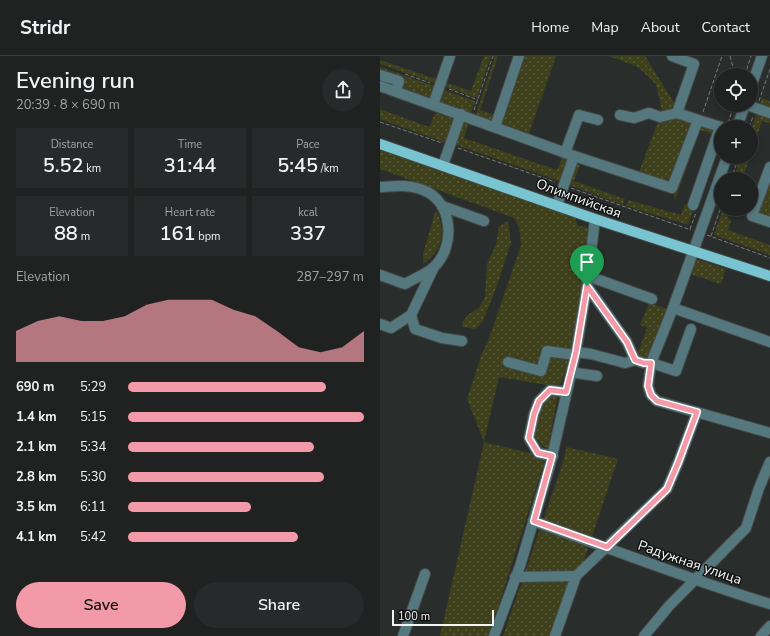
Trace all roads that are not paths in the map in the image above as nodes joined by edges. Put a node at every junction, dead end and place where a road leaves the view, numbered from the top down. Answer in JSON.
{"nodes":[{"id":1,"x":450,"y":56,"type":"edge"},
{"id":2,"x":519,"y":56,"type":"edge"},
{"id":3,"x":672,"y":56,"type":"edge"},
{"id":4,"x":762,"y":56,"type":"edge"},
{"id":5,"x":758,"y":68,"type":"edge"},
{"id":6,"x":380,"y":75,"type":"edge"},
{"id":7,"x":380,"y":86,"type":"edge"},
{"id":8,"x":396,"y":92,"type":"junction"},
{"id":9,"x":433,"y":105,"type":"junction"},
{"id":10,"x":758,"y":109,"type":"edge"},
{"id":11,"x":677,"y":113,"type":"junction"},
{"id":12,"x":770,"y":113,"type":"edge"},
{"id":13,"x":461,"y":114,"type":"junction"},
{"id":14,"x":620,"y":115,"type":"dead end"},
{"id":15,"x":700,"y":117,"type":"junction"},
{"id":16,"x":598,"y":120,"type":"dead end"},
{"id":17,"x":714,"y":123,"type":"edge"},
{"id":18,"x":495,"y":127,"type":"junction"},
{"id":19,"x":380,"y":144,"type":"edge"},
{"id":20,"x":714,"y":149,"type":"edge"},
{"id":21,"x":570,"y":154,"type":"junction"},
{"id":22,"x":725,"y":164,"type":"edge"},
{"id":23,"x":443,"y":165,"type":"junction"},
{"id":24,"x":770,"y":167,"type":"edge"},
{"id":25,"x":380,"y":187,"type":"edge"},
{"id":26,"x":557,"y":205,"type":"junction"},
{"id":27,"x":693,"y":205,"type":"dead end"},
{"id":28,"x":442,"y":206,"type":"junction"},
{"id":29,"x":595,"y":219,"type":"junction"},
{"id":30,"x":484,"y":221,"type":"dead end"},
{"id":31,"x":770,"y":222,"type":"edge"},
{"id":32,"x":694,"y":251,"type":"junction"},
{"id":33,"x":434,"y":268,"type":"junction"},
{"id":34,"x":380,"y":275,"type":"edge"},
{"id":35,"x":770,"y":276,"type":"edge"},
{"id":36,"x":588,"y":281,"type":"junction"},
{"id":37,"x":652,"y":299,"type":"dead end"},
{"id":38,"x":673,"y":308,"type":"junction"},
{"id":39,"x":411,"y":315,"type":"junction"},
{"id":40,"x":380,"y":324,"type":"edge"},
{"id":41,"x":691,"y":328,"type":"dead end"},
{"id":42,"x":462,"y":341,"type":"dead end"},
{"id":43,"x":770,"y":342,"type":"edge"},
{"id":44,"x":575,"y":354,"type":"junction"},
{"id":45,"x":635,"y":360,"type":"junction"},
{"id":46,"x":508,"y":362,"type":"dead end"},
{"id":47,"x":651,"y":363,"type":"junction"},
{"id":48,"x":572,"y":369,"type":"junction"},
{"id":49,"x":596,"y":376,"type":"dead end"},
{"id":50,"x":566,"y":392,"type":"junction"},
{"id":51,"x":697,"y":412,"type":"junction"},
{"id":52,"x":770,"y":433,"type":"edge"},
{"id":53,"x":552,"y":456,"type":"junction"},
{"id":54,"x":770,"y":462,"type":"edge"},
{"id":55,"x":534,"y":521,"type":"junction"},
{"id":56,"x":607,"y":547,"type":"junction"},
{"id":57,"x":424,"y":574,"type":"dead end"},
{"id":58,"x":576,"y":576,"type":"junction"},
{"id":59,"x":516,"y":577,"type":"junction"},
{"id":60,"x":694,"y":580,"type":"junction"},
{"id":61,"x":770,"y":604,"type":"edge"},
{"id":62,"x":770,"y":626,"type":"edge"},
{"id":63,"x":403,"y":636,"type":"edge"},
{"id":64,"x":494,"y":636,"type":"edge"},
{"id":65,"x":555,"y":636,"type":"edge"},
{"id":66,"x":644,"y":636,"type":"edge"},
{"id":67,"x":761,"y":636,"type":"edge"}],
"edges":[{"from":1,"to":9,"type":"street"},
{"from":2,"to":18,"type":"street"},
{"from":3,"to":11,"type":"street"},
{"from":4,"to":5,"type":"street"},
{"from":6,"to":8,"type":"street"},
{"from":7,"to":8,"type":"street"},
{"from":8,"to":9,"type":"street"},
{"from":9,"to":13,"type":"street"},
{"from":10,"to":12,"type":"street"},
{"from":11,"to":14,"type":"street"},
{"from":11,"to":15,"type":"street"},
{"from":13,"to":18,"type":"street"},
{"from":13,"to":23,"type":"street"},
{"from":15,"to":17,"type":"street"},
{"from":15,"to":21,"type":"street"},
{"from":16,"to":21,"type":"street"},
{"from":18,"to":21,"type":"street"},
{"from":19,"to":23,"type":"main road","name":"Олимпийская"},
{"from":20,"to":27,"type":"street"},
{"from":21,"to":26,"type":"street"},
{"from":22,"to":32,"type":"street"},
{"from":23,"to":26,"type":"main road","name":"Олимпийская"},
{"from":24,"to":31,"type":"street"},
{"from":25,"to":28,"type":"street"},
{"from":26,"to":29,"type":"main road","name":"Олимпийская"},
{"from":28,"to":30,"type":"street"},
{"from":28,"to":33,"type":"street"},
{"from":29,"to":32,"type":"main road","name":"Олимпийская"},
{"from":29,"to":36,"type":"street"},
{"from":32,"to":35,"type":"main road","name":"Олимпийская"},
{"from":32,"to":38,"type":"street"},
{"from":33,"to":34,"type":"street"},
{"from":33,"to":39,"type":"street"},
{"from":36,"to":37,"type":"street"},
{"from":36,"to":44,"type":"street"},
{"from":36,"to":45,"type":"street"},
{"from":38,"to":43,"type":"street"},
{"from":38,"to":47,"type":"street"},
{"from":39,"to":40,"type":"street"},
{"from":39,"to":42,"type":"street"},
{"from":41,"to":47,"type":"street"},
{"from":44,"to":45,"type":"street"},
{"from":44,"to":46,"type":"street"},
{"from":44,"to":48,"type":"street"},
{"from":45,"to":47,"type":"street"},
{"from":47,"to":51,"type":"street"},
{"from":48,"to":49,"type":"street"},
{"from":48,"to":50,"type":"street"},
{"from":50,"to":53,"type":"street"},
{"from":50,"to":53,"type":"street"},
{"from":51,"to":52,"type":"street"},
{"from":51,"to":56,"type":"street"},
{"from":53,"to":55,"type":"street"},
{"from":54,"to":60,"type":"street"},
{"from":55,"to":56,"type":"street","name":"Радужная улица"},
{"from":55,"to":59,"type":"street"},
{"from":56,"to":58,"type":"street"},
{"from":56,"to":60,"type":"street","name":"Радужная улица"},
{"from":57,"to":63,"type":"street"},
{"from":58,"to":59,"type":"street"},
{"from":58,"to":65,"type":"street"},
{"from":59,"to":64,"type":"street"},
{"from":60,"to":61,"type":"street","name":"Радужная улица"},
{"from":60,"to":66,"type":"street"},
{"from":62,"to":67,"type":"street"}]}
